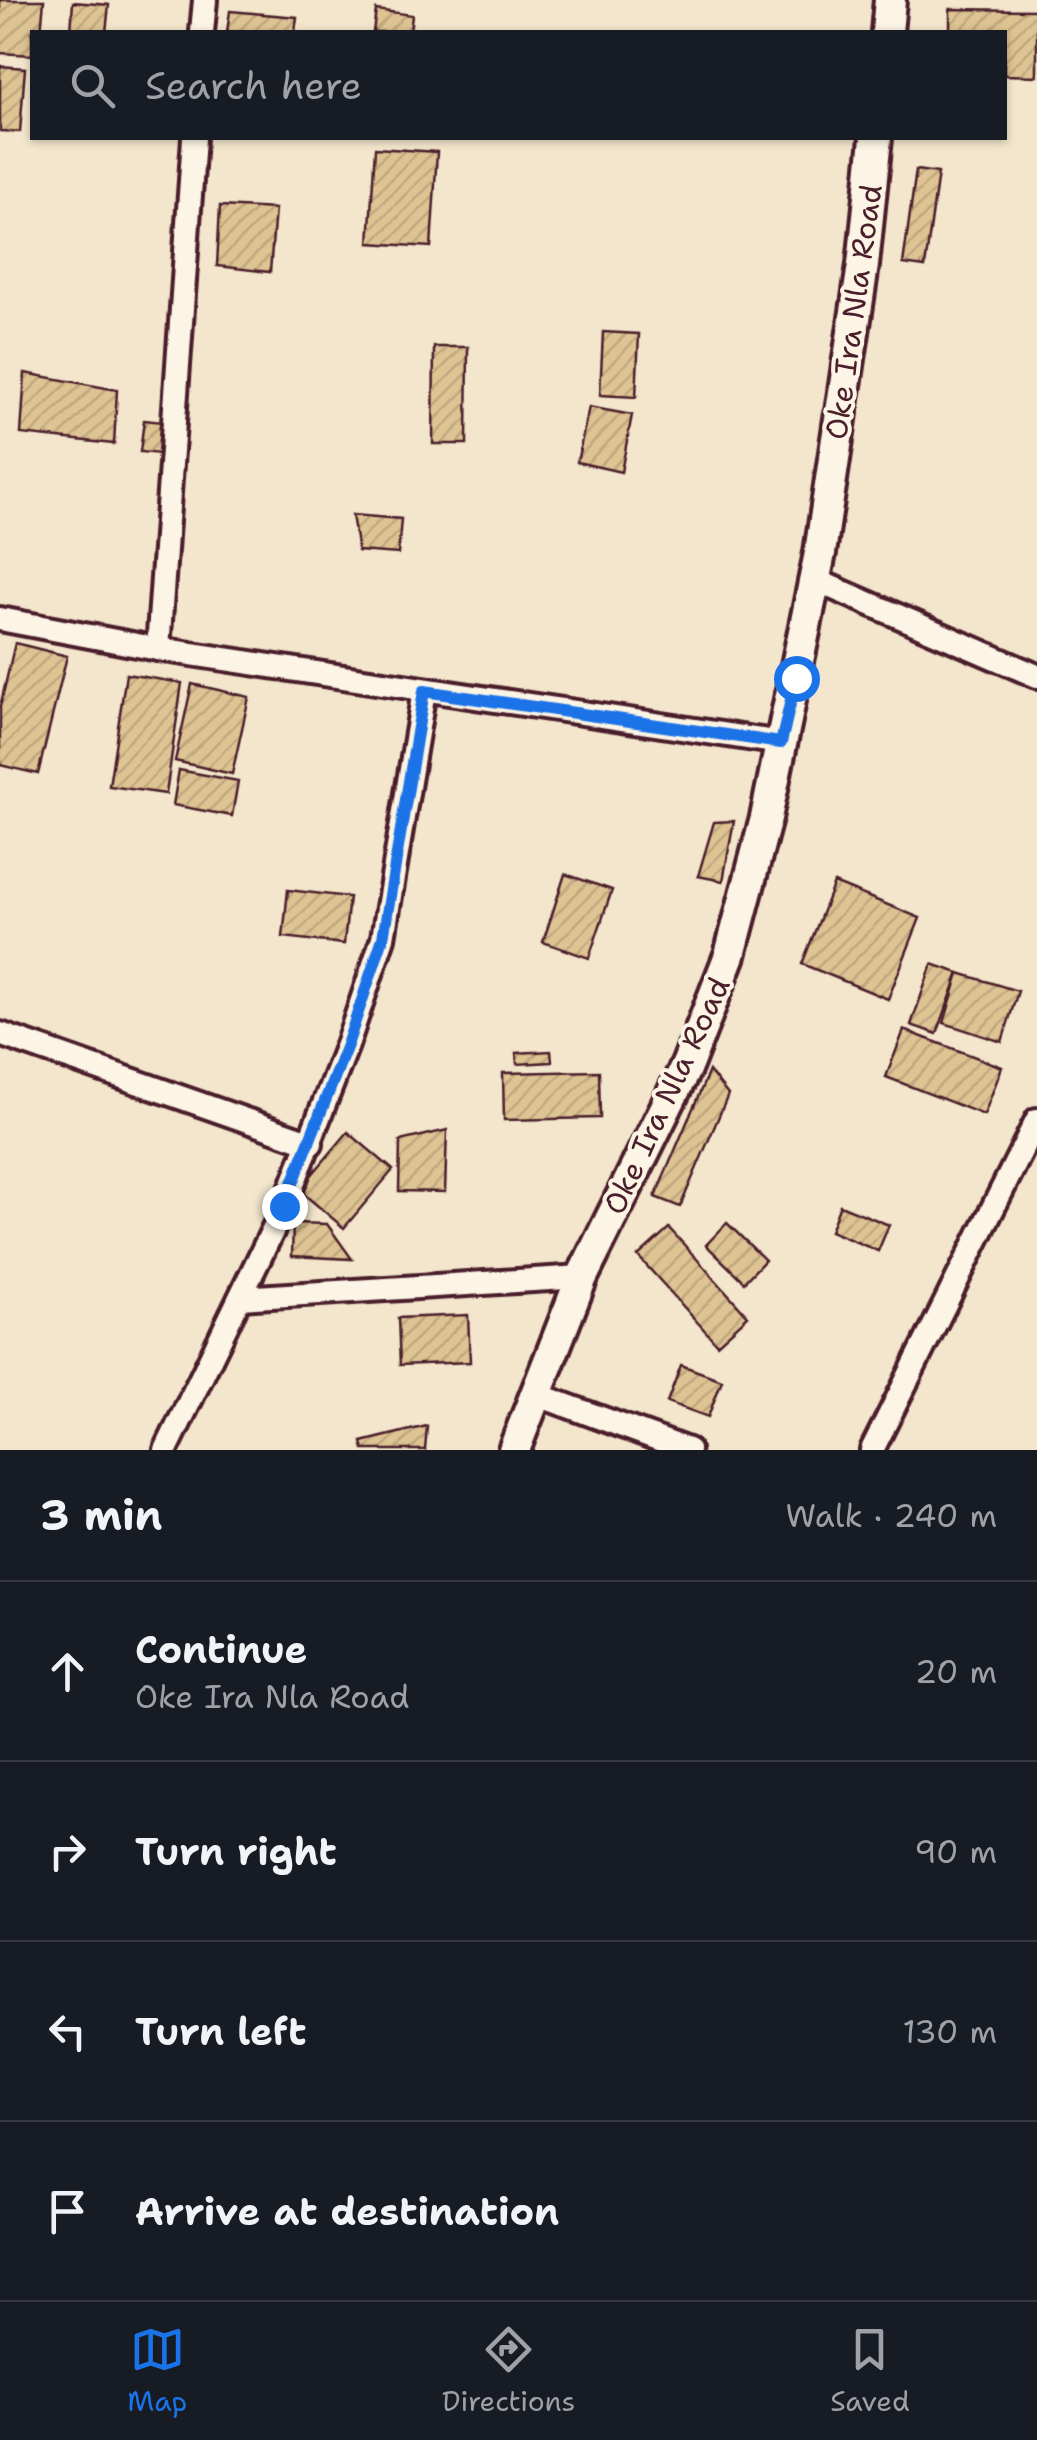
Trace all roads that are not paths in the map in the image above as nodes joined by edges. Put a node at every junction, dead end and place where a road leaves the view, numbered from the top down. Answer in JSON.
{"nodes":[{"id":1,"x":205,"y":0,"type":"edge"},
{"id":2,"x":890,"y":0,"type":"edge"},
{"id":3,"x":202,"y":30,"type":"edge"},
{"id":4,"x":887,"y":30,"type":"edge"},
{"id":5,"x":194,"y":140,"type":"edge"},
{"id":6,"x":876,"y":140,"type":"edge"},
{"id":7,"x":814,"y":580,"type":"junction"},
{"id":8,"x":0,"y":619,"type":"edge"},
{"id":9,"x":158,"y":649,"type":"junction"},
{"id":10,"x":1037,"y":676,"type":"edge"},
{"id":11,"x":424,"y":691,"type":"junction"},
{"id":12,"x":781,"y":743,"type":"junction"},
{"id":13,"x":0,"y":1034,"type":"edge"},
{"id":14,"x":1037,"y":1120,"type":"edge"},
{"id":15,"x":311,"y":1142,"type":"junction"},
{"id":16,"x":582,"y":1277,"type":"junction"},
{"id":17,"x":240,"y":1298,"type":"junction"},
{"id":18,"x":538,"y":1395,"type":"junction"},
{"id":19,"x":166,"y":1450,"type":"edge"},
{"id":20,"x":514,"y":1450,"type":"edge"},
{"id":21,"x":688,"y":1450,"type":"edge"},
{"id":22,"x":872,"y":1450,"type":"edge"}],
"edges":[{"from":1,"to":3,"type":"street"},
{"from":2,"to":4,"type":"street"},
{"from":5,"to":9,"type":"street"},
{"from":6,"to":7,"type":"street","name":"Oke Ira Nla Road"},
{"from":7,"to":10,"type":"street"},
{"from":7,"to":12,"type":"street","name":"Oke Ira Nla Road"},
{"from":8,"to":9,"type":"street"},
{"from":9,"to":11,"type":"street"},
{"from":11,"to":12,"type":"street"},
{"from":11,"to":15,"type":"street"},
{"from":12,"to":16,"type":"street","name":"Oke Ira Nla Road"},
{"from":13,"to":15,"type":"street"},
{"from":14,"to":22,"type":"street"},
{"from":15,"to":17,"type":"street"},
{"from":16,"to":17,"type":"street"},
{"from":16,"to":18,"type":"street","name":"Oke Ira Nla Road"},
{"from":17,"to":19,"type":"street"},
{"from":18,"to":20,"type":"street","name":"Oke Ira Nla Road"},
{"from":18,"to":21,"type":"street"}]}
